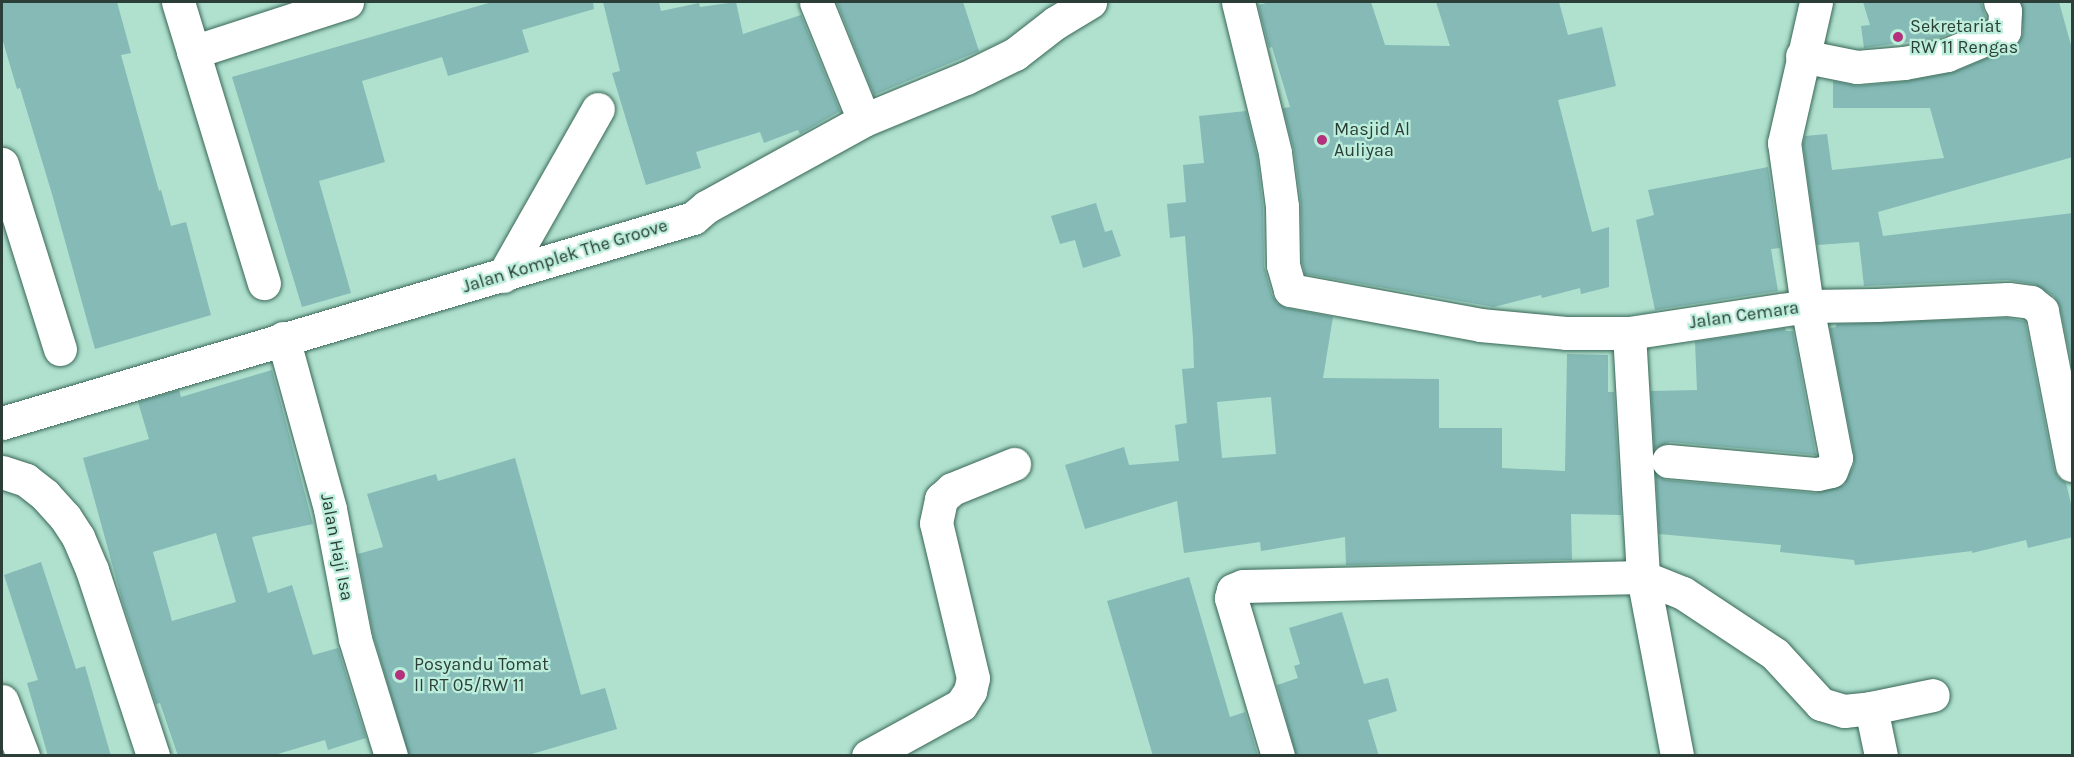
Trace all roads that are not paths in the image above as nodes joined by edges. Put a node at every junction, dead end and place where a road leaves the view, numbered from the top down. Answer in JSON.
{"nodes":[{"id":1,"x":178,"y":2,"type":"edge"},
{"id":2,"x":347,"y":2,"type":"edge"},
{"id":3,"x":816,"y":2,"type":"edge"},
{"id":4,"x":1090,"y":2,"type":"edge"},
{"id":5,"x":1238,"y":2,"type":"edge"},
{"id":6,"x":1809,"y":2,"type":"edge"},
{"id":7,"x":1816,"y":2,"type":"edge"},
{"id":8,"x":2000,"y":2,"type":"edge"},
{"id":9,"x":193,"y":52,"type":"junction"},
{"id":10,"x":1802,"y":56,"type":"junction"},
{"id":11,"x":598,"y":109,"type":"dead end"},
{"id":12,"x":864,"y":120,"type":"junction"},
{"id":13,"x":2,"y":164,"type":"edge"},
{"id":14,"x":503,"y":276,"type":"junction"},
{"id":15,"x":264,"y":283,"type":"dead end"},
{"id":16,"x":1807,"y":306,"type":"junction"},
{"id":17,"x":1629,"y":333,"type":"junction"},
{"id":18,"x":283,"y":338,"type":"junction"},
{"id":19,"x":60,"y":349,"type":"dead end"},
{"id":20,"x":2,"y":423,"type":"edge"},
{"id":21,"x":1668,"y":461,"type":"dead end"},
{"id":22,"x":1014,"y":464,"type":"dead end"},
{"id":23,"x":2073,"y":465,"type":"edge"},
{"id":24,"x":2,"y":472,"type":"edge"},
{"id":25,"x":1643,"y":577,"type":"junction"},
{"id":26,"x":1933,"y":695,"type":"dead end"},
{"id":27,"x":2,"y":701,"type":"edge"},
{"id":28,"x":1871,"y":708,"type":"junction"},
{"id":29,"x":22,"y":756,"type":"edge"},
{"id":30,"x":153,"y":756,"type":"edge"},
{"id":31,"x":391,"y":756,"type":"edge"},
{"id":32,"x":868,"y":756,"type":"edge"},
{"id":33,"x":1278,"y":756,"type":"edge"},
{"id":34,"x":1677,"y":756,"type":"edge"},
{"id":35,"x":1881,"y":756,"type":"edge"}],
"edges":[{"from":1,"to":9,"type":"street"},
{"from":2,"to":9,"type":"street"},
{"from":3,"to":12,"type":"street"},
{"from":4,"to":12,"type":"street","name":"Jalan Komplek The Groove"},
{"from":5,"to":17,"type":"street","name":"Jalan Cemara"},
{"from":6,"to":7,"type":"street"},
{"from":7,"to":10,"type":"street","name":"Jalan Cemara"},
{"from":8,"to":10,"type":"street"},
{"from":9,"to":15,"type":"street"},
{"from":10,"to":16,"type":"street","name":"Jalan Cemara"},
{"from":11,"to":14,"type":"street"},
{"from":12,"to":14,"type":"street","name":"Jalan Komplek The Groove"},
{"from":13,"to":19,"type":"street"},
{"from":14,"to":18,"type":"street","name":"Jalan Komplek The Groove"},
{"from":16,"to":17,"type":"street","name":"Jalan Cemara"},
{"from":16,"to":21,"type":"street"},
{"from":16,"to":23,"type":"street"},
{"from":17,"to":25,"type":"street"},
{"from":18,"to":20,"type":"street","name":"Jalan Komplek The Groove"},
{"from":18,"to":31,"type":"street","name":"Jalan Haji Isa"},
{"from":22,"to":32,"type":"street"},
{"from":24,"to":30,"type":"street"},
{"from":25,"to":28,"type":"street"},
{"from":25,"to":33,"type":"street"},
{"from":25,"to":34,"type":"street"},
{"from":26,"to":28,"type":"street"},
{"from":27,"to":29,"type":"street"},
{"from":28,"to":35,"type":"street"}]}
